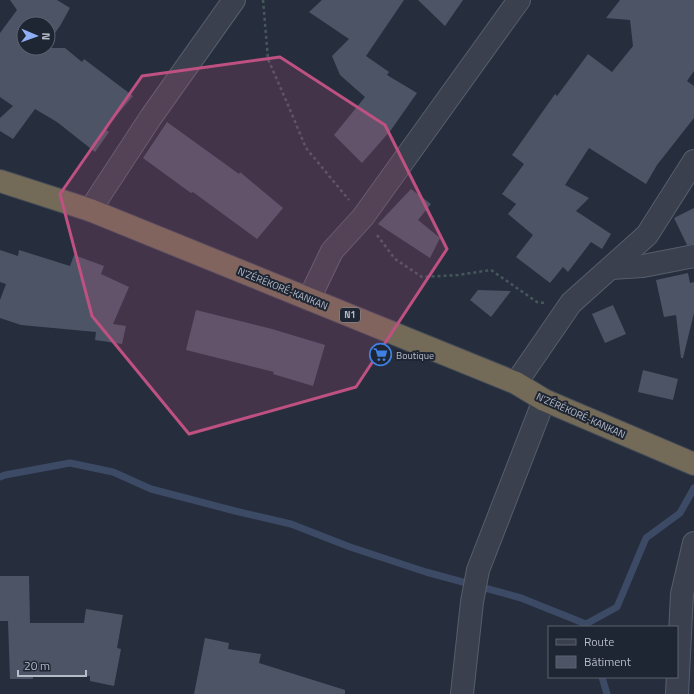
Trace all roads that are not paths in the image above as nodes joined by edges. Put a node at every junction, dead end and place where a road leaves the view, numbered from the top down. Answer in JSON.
{"nodes":[{"id":1,"x":234,"y":0,"type":"edge"},
{"id":2,"x":519,"y":0,"type":"edge"},
{"id":3,"x":694,"y":161,"type":"edge"},
{"id":4,"x":0,"y":181,"type":"edge"},
{"id":5,"x":90,"y":210,"type":"junction"},
{"id":6,"x":694,"y":256,"type":"edge"},
{"id":7,"x":611,"y":268,"type":"junction"},
{"id":8,"x":309,"y":299,"type":"junction"},
{"id":9,"x":516,"y":383,"type":"junction"},
{"id":10,"x":544,"y":400,"type":"junction"},
{"id":11,"x":694,"y":464,"type":"edge"},
{"id":12,"x":694,"y":543,"type":"edge"},
{"id":13,"x":678,"y":661,"type":"edge"},
{"id":14,"x":677,"y":678,"type":"edge"},
{"id":15,"x":462,"y":694,"type":"edge"},
{"id":16,"x":676,"y":694,"type":"edge"}],
"edges":[{"from":1,"to":5,"type":"street"},
{"from":2,"to":8,"type":"street"},
{"from":3,"to":7,"type":"street"},
{"from":4,"to":5,"type":"highway","name":"N'ZÉRÉKORÉ-KANKAN","number":"N1"},
{"from":5,"to":8,"type":"highway","name":"N'ZÉRÉKORÉ-KANKAN","number":"N1"},
{"from":6,"to":7,"type":"street"},
{"from":7,"to":9,"type":"street"},
{"from":8,"to":9,"type":"highway","name":"N'ZÉRÉKORÉ-KANKAN","number":"N1"},
{"from":9,"to":10,"type":"highway","name":"N'ZÉRÉKORÉ-KANKAN","number":"N1"},
{"from":10,"to":11,"type":"highway","name":"N'ZÉRÉKORÉ-KANKAN","number":"N1"},
{"from":10,"to":15,"type":"street"},
{"from":12,"to":13,"type":"street"},
{"from":14,"to":16,"type":"street"}]}
